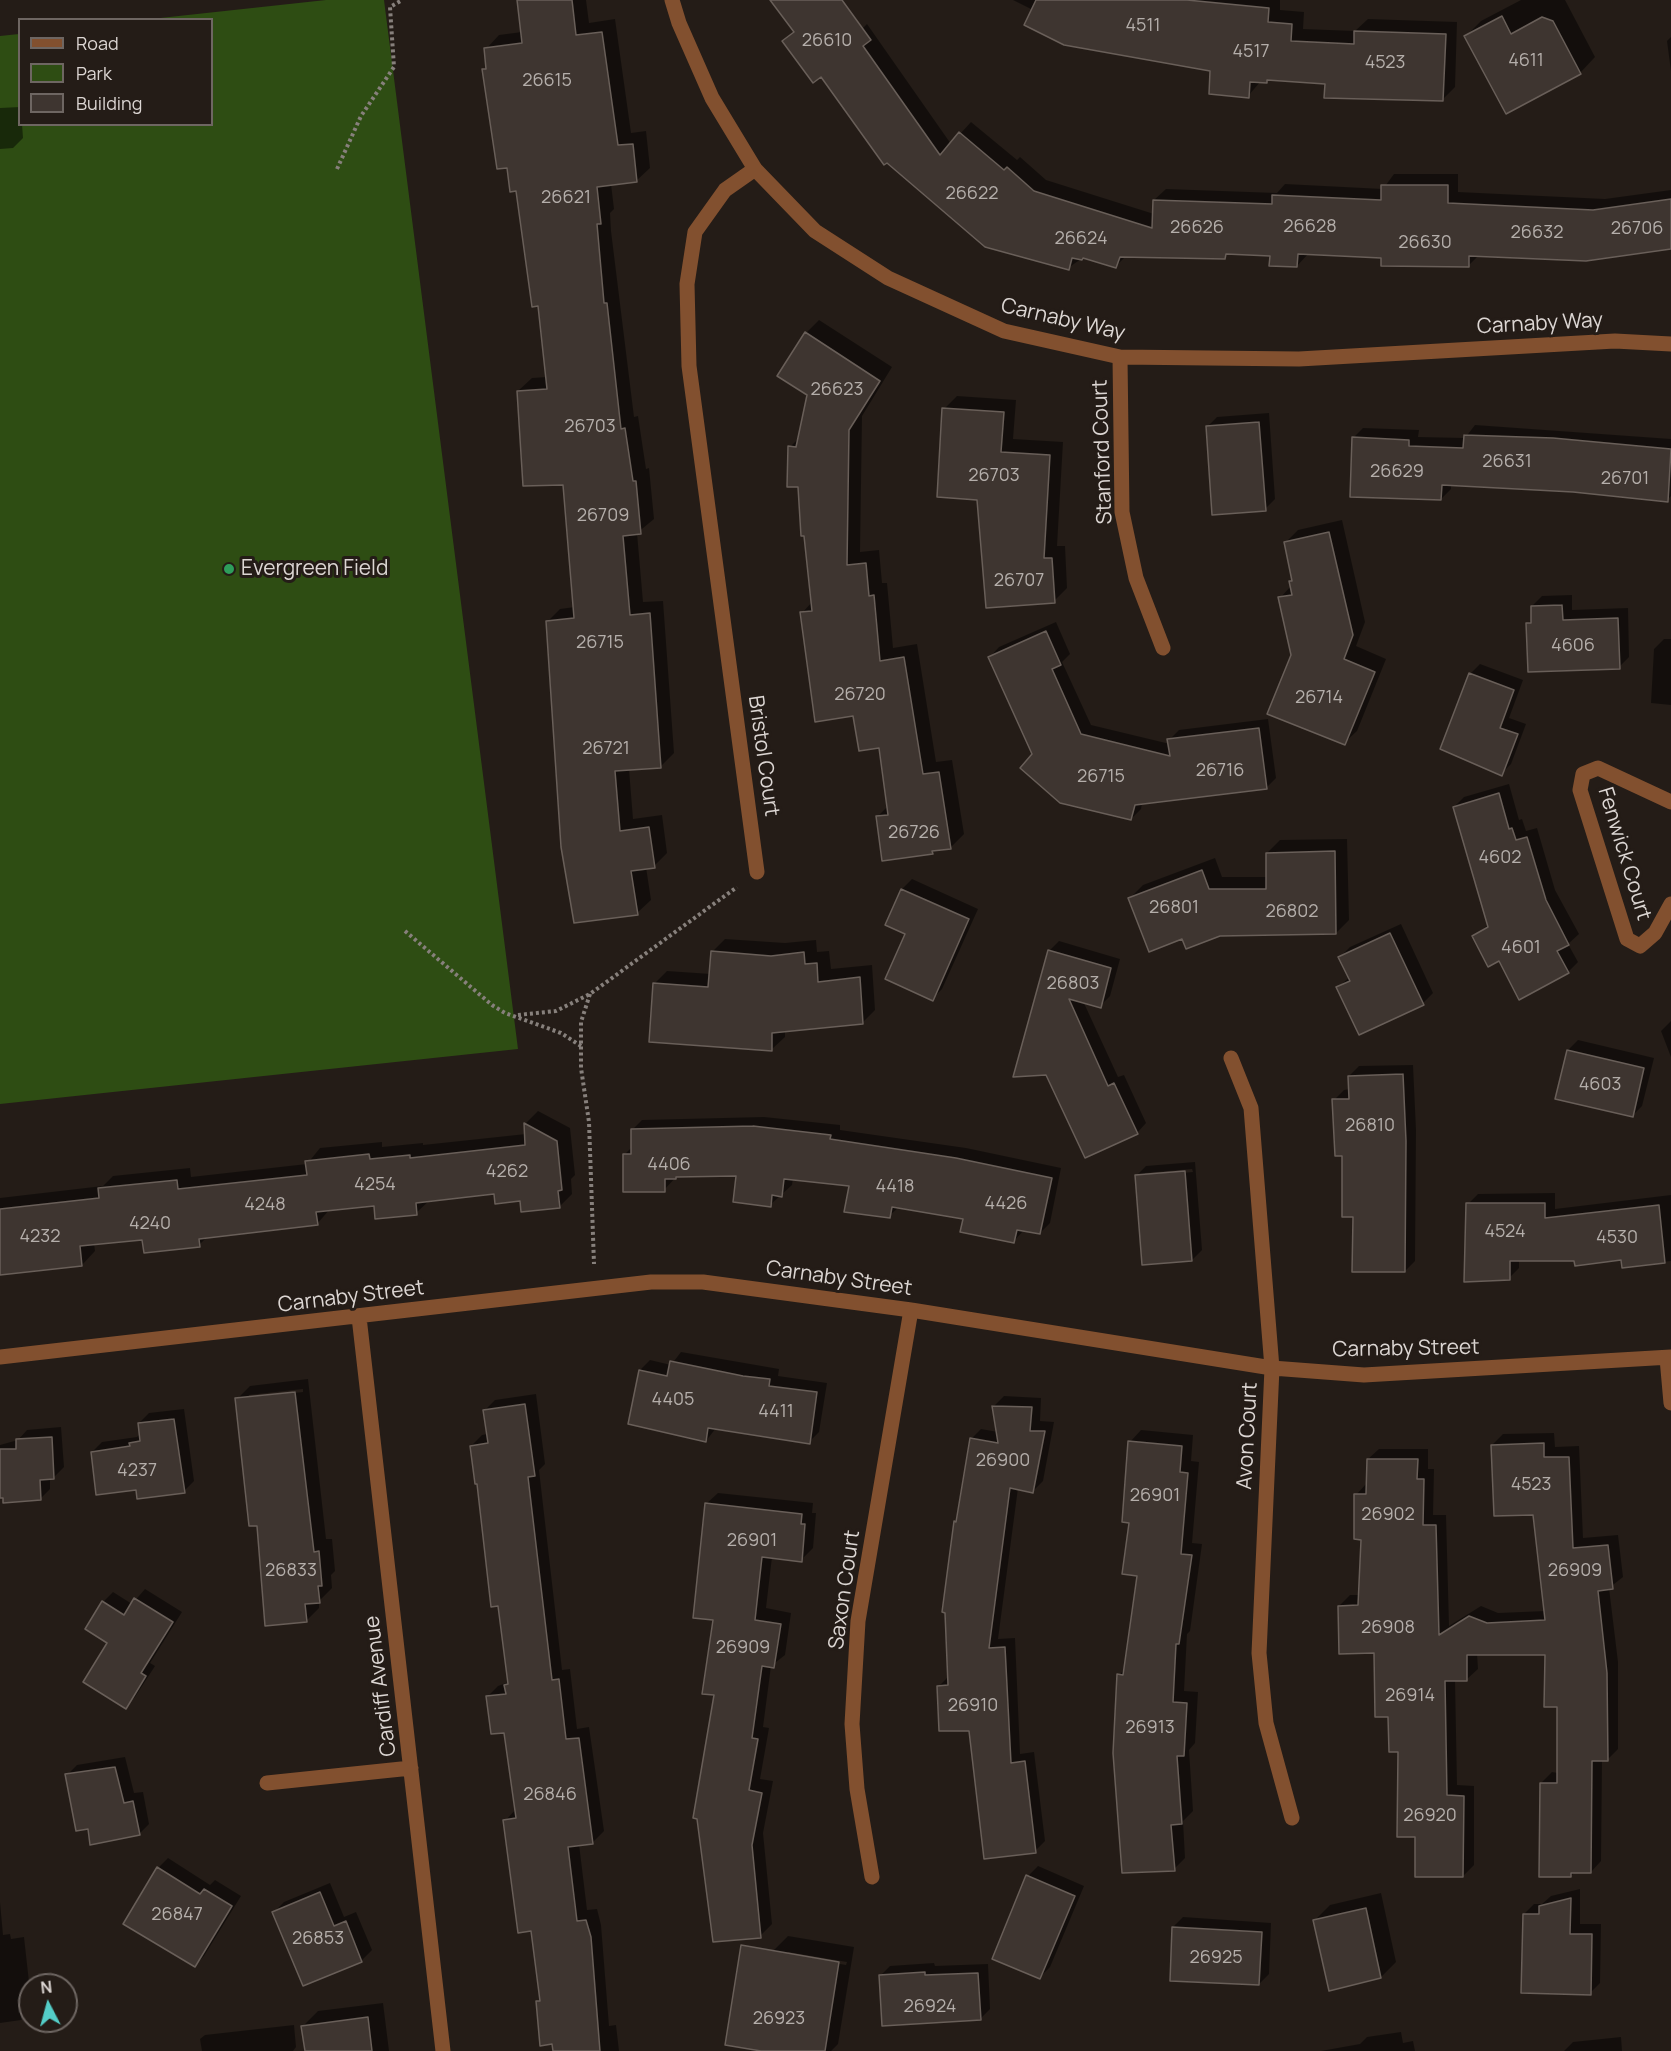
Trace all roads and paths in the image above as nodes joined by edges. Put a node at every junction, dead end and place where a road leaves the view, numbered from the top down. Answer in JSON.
{"nodes":[{"id":1,"x":402,"y":0,"type":"edge"},
{"id":2,"x":672,"y":0,"type":"edge"},
{"id":3,"x":337,"y":169,"type":"dead end"},
{"id":4,"x":755,"y":170,"type":"junction"},
{"id":5,"x":1671,"y":344,"type":"edge"},
{"id":6,"x":1120,"y":357,"type":"junction"},
{"id":7,"x":1163,"y":648,"type":"dead end"},
{"id":8,"x":1671,"y":802,"type":"edge"},
{"id":9,"x":758,"y":872,"type":"joint"},
{"id":10,"x":1671,"y":904,"type":"edge"},
{"id":11,"x":405,"y":931,"type":"dead end"},
{"id":12,"x":590,"y":994,"type":"junction"},
{"id":13,"x":518,"y":1016,"type":"junction"},
{"id":14,"x":581,"y":1046,"type":"junction"},
{"id":15,"x":1231,"y":1058,"type":"dead end"},
{"id":16,"x":595,"y":1289,"type":"junction"},
{"id":17,"x":911,"y":1310,"type":"junction"},
{"id":18,"x":359,"y":1317,"type":"junction"},
{"id":19,"x":0,"y":1357,"type":"edge"},
{"id":20,"x":1669,"y":1357,"type":"edge"},
{"id":21,"x":1272,"y":1368,"type":"junction"},
{"id":22,"x":1671,"y":1403,"type":"edge"},
{"id":23,"x":411,"y":1768,"type":"junction"},
{"id":24,"x":267,"y":1783,"type":"dead end"},
{"id":25,"x":1292,"y":1818,"type":"dead end"},
{"id":26,"x":872,"y":1877,"type":"dead end"},
{"id":27,"x":443,"y":2051,"type":"edge"}],
"edges":[{"from":1,"to":3,"type":"path"},
{"from":2,"to":4,"type":"street","name":"Carnaby Way"},
{"from":4,"to":6,"type":"street","name":"Carnaby Way"},
{"from":4,"to":9,"type":"street","name":"Bristol Court"},
{"from":5,"to":6,"type":"street","name":"Carnaby Way"},
{"from":6,"to":7,"type":"street","name":"Stanford Court"},
{"from":8,"to":10,"type":"street","name":"Fenwick Court"},
{"from":9,"to":12,"type":"path"},
{"from":11,"to":13,"type":"path"},
{"from":12,"to":13,"type":"path"},
{"from":12,"to":14,"type":"path"},
{"from":13,"to":14,"type":"path"},
{"from":14,"to":16,"type":"path"},
{"from":15,"to":21,"type":"street","name":"Avon Court"},
{"from":16,"to":17,"type":"street","name":"Carnaby Street"},
{"from":16,"to":18,"type":"street","name":"Carnaby Street"},
{"from":17,"to":21,"type":"street","name":"Carnaby Street"},
{"from":17,"to":26,"type":"street","name":"Saxon Court"},
{"from":18,"to":19,"type":"street","name":"Carnaby Street"},
{"from":18,"to":23,"type":"street","name":"Cardiff Avenue"},
{"from":20,"to":21,"type":"street","name":"Carnaby Street"},
{"from":20,"to":22,"type":"street"},
{"from":21,"to":25,"type":"street","name":"Avon Court"},
{"from":23,"to":24,"type":"street"},
{"from":23,"to":27,"type":"street","name":"Cardiff Avenue"}]}
